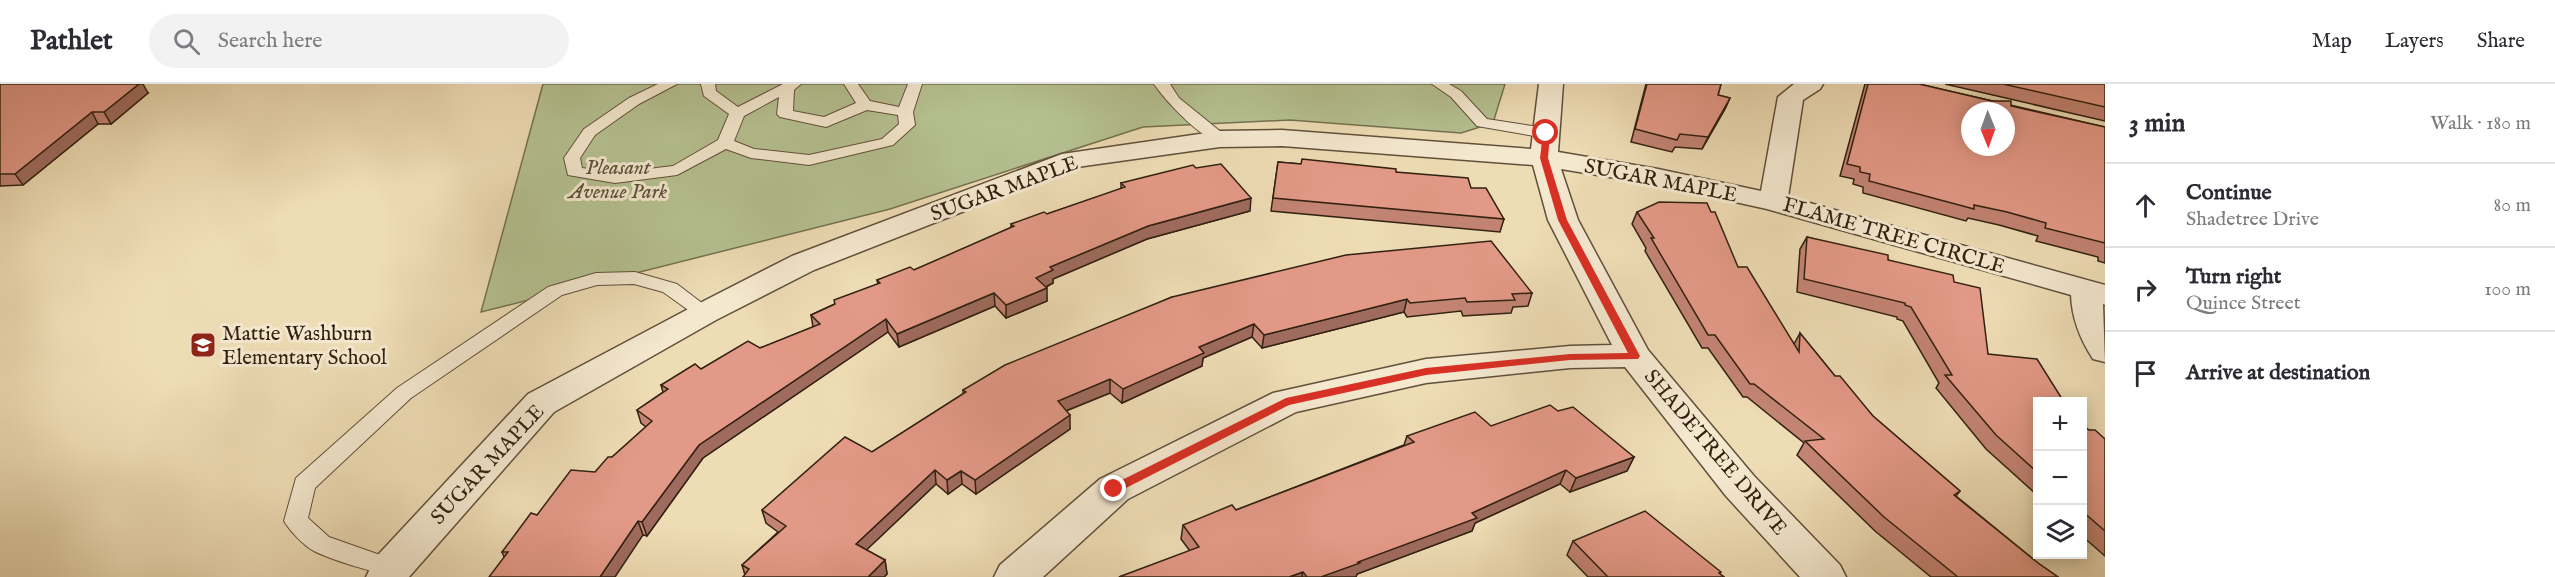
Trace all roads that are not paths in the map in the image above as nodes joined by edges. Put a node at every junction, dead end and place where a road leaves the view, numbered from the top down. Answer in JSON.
{"nodes":[{"id":1,"x":670,"y":84,"type":"edge"},
{"id":2,"x":708,"y":84,"type":"edge"},
{"id":3,"x":851,"y":84,"type":"edge"},
{"id":4,"x":915,"y":84,"type":"edge"},
{"id":5,"x":1161,"y":84,"type":"edge"},
{"id":6,"x":1439,"y":84,"type":"edge"},
{"id":7,"x":1551,"y":84,"type":"edge"},
{"id":8,"x":1811,"y":84,"type":"edge"},
{"id":9,"x":791,"y":86,"type":"edge"},
{"id":10,"x":865,"y":105,"type":"junction"},
{"id":11,"x":905,"y":112,"type":"junction"},
{"id":12,"x":737,"y":113,"type":"junction"},
{"id":13,"x":1220,"y":140,"type":"junction"},
{"id":14,"x":725,"y":143,"type":"junction"},
{"id":15,"x":1545,"y":146,"type":"junction"},
{"id":16,"x":1773,"y":202,"type":"junction"},
{"id":17,"x":2096,"y":292,"type":"edge"},
{"id":18,"x":705,"y":313,"type":"junction"},
{"id":19,"x":2105,"y":351,"type":"edge"},
{"id":20,"x":1635,"y":356,"type":"junction"},
{"id":21,"x":389,"y":573,"type":"edge"},
{"id":22,"x":1015,"y":577,"type":"edge"},
{"id":23,"x":1826,"y":577,"type":"edge"}],
"edges":[{"from":1,"to":14,"type":"lane"},
{"from":2,"to":12,"type":"lane"},
{"from":3,"to":10,"type":"lane"},
{"from":4,"to":11,"type":"lane"},
{"from":5,"to":13,"type":"lane"},
{"from":6,"to":15,"type":"lane"},
{"from":7,"to":15,"type":"street","name":"SHADETREE DRIVE"},
{"from":8,"to":16,"type":"street","name":"FLAME TREE CIRCLE"},
{"from":9,"to":10,"type":"lane"},
{"from":9,"to":12,"type":"lane"},
{"from":10,"to":11,"type":"lane"},
{"from":11,"to":14,"type":"lane"},
{"from":12,"to":14,"type":"lane"},
{"from":13,"to":15,"type":"street","name":"SUGAR MAPLE"},
{"from":13,"to":18,"type":"street","name":"SUGAR MAPLE"},
{"from":15,"to":16,"type":"street","name":"SUGAR MAPLE"},
{"from":15,"to":20,"type":"street","name":"SHADETREE DRIVE"},
{"from":16,"to":17,"type":"street","name":"FLAME TREE CIRCLE"},
{"from":17,"to":19,"type":"street"},
{"from":18,"to":21,"type":"street","name":"SUGAR MAPLE"},
{"from":18,"to":21,"type":"lane"},
{"from":20,"to":22,"type":"street"},
{"from":20,"to":23,"type":"street","name":"SHADETREE DRIVE"}]}
